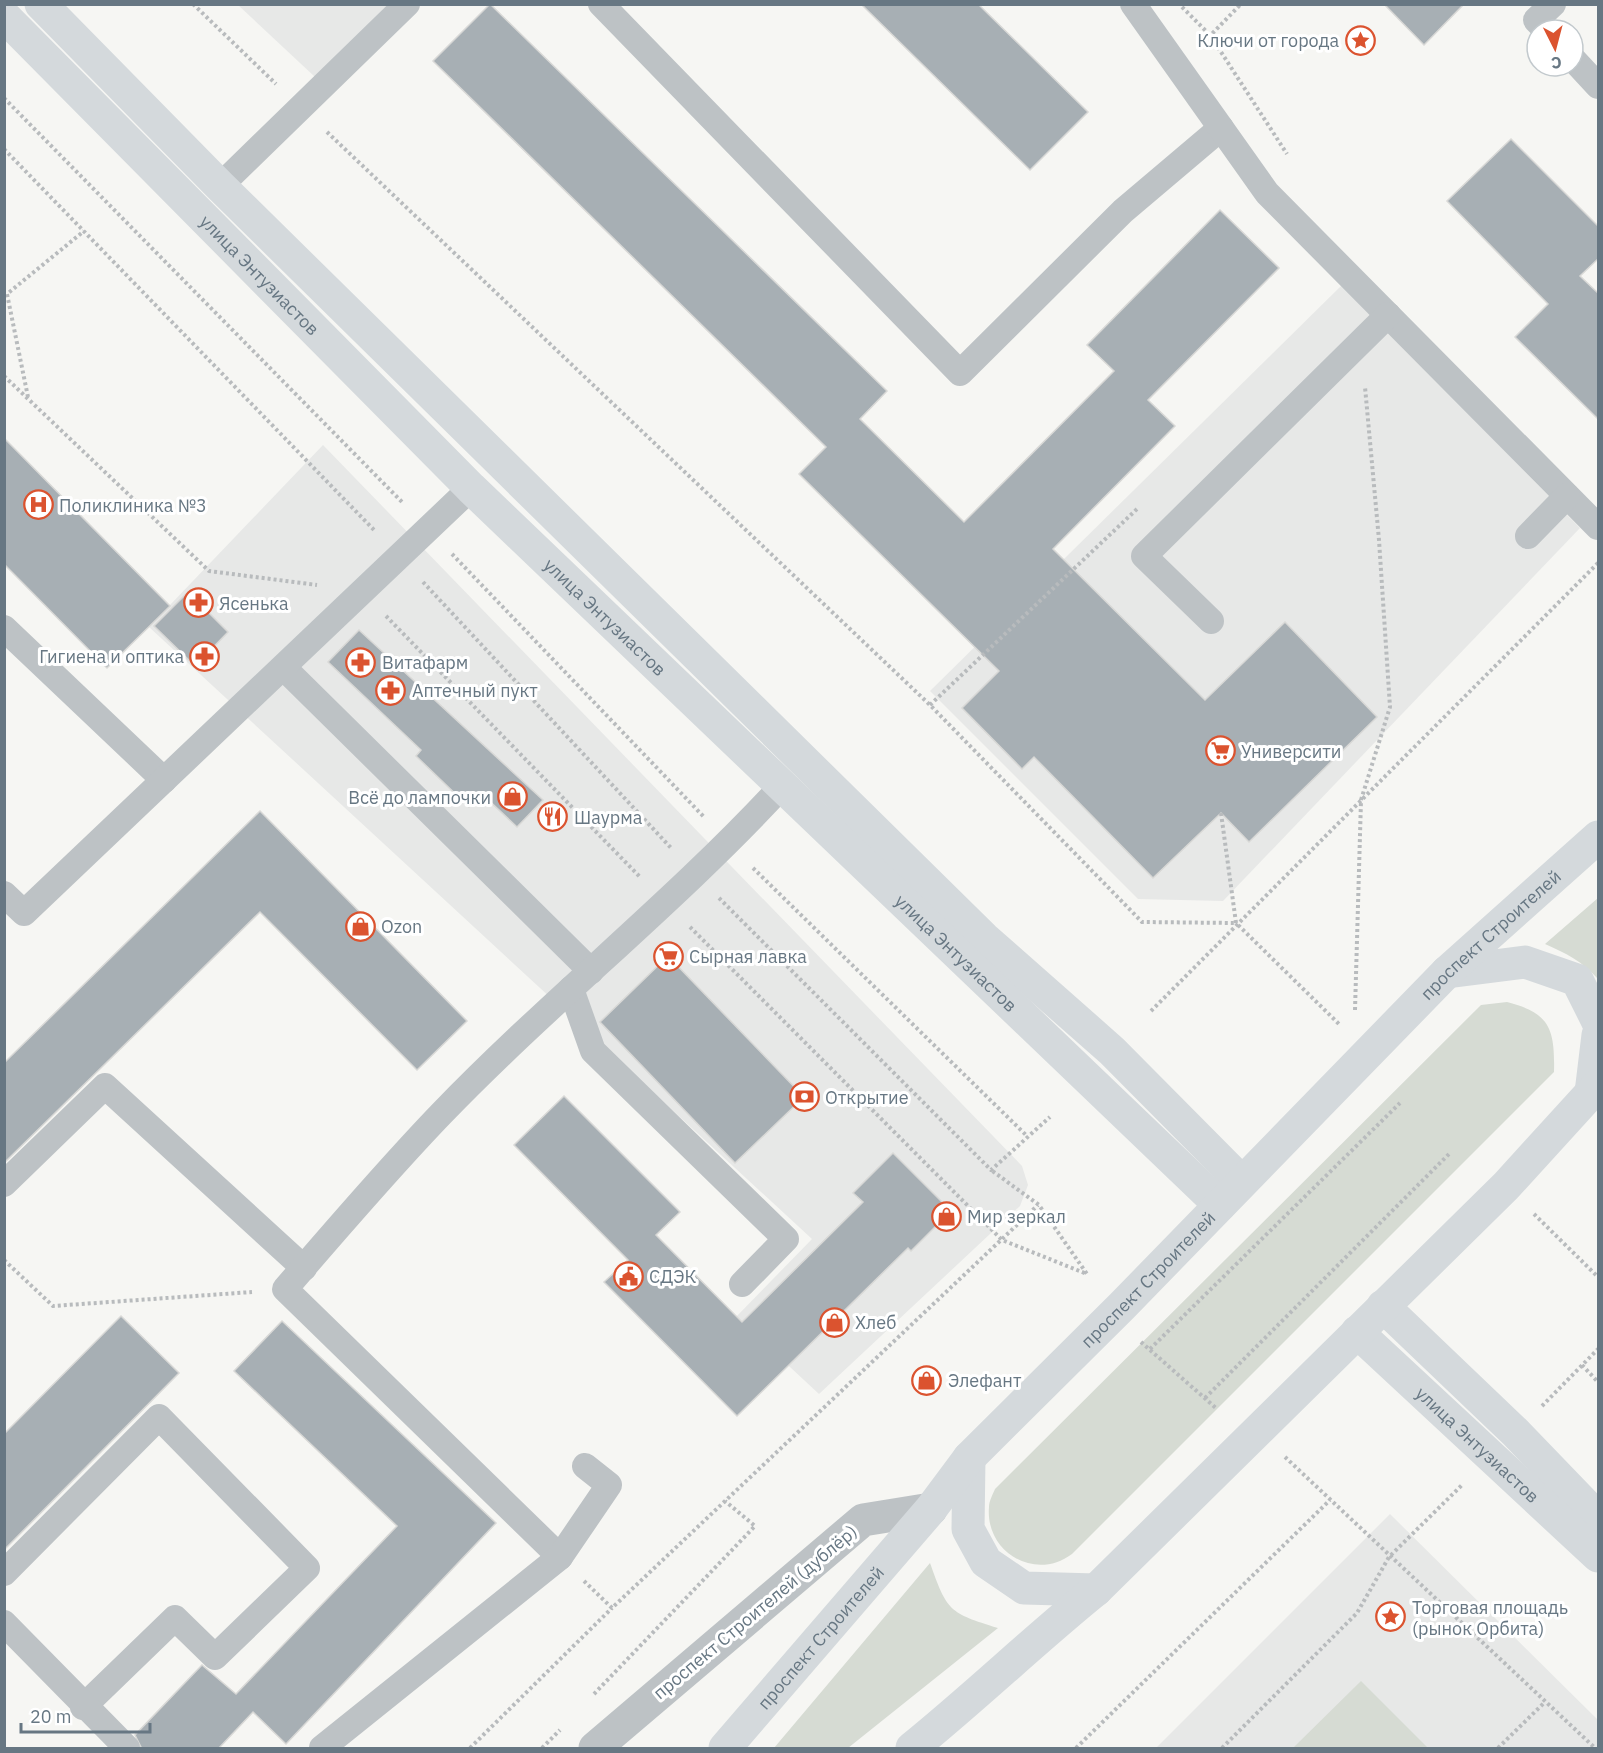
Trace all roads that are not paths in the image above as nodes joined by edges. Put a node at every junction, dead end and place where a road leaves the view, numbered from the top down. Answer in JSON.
{"nodes":[{"id":1,"x":41,"y":4,"type":"edge"},
{"id":2,"x":407,"y":4,"type":"edge"},
{"id":3,"x":601,"y":4,"type":"edge"},
{"id":4,"x":1133,"y":4,"type":"edge"},
{"id":5,"x":1553,"y":4,"type":"edge"},
{"id":6,"x":10,"y":16,"type":"edge"},
{"id":7,"x":1538,"y":18,"type":"edge"},
{"id":8,"x":1585,"y":71,"type":"edge"},
{"id":9,"x":1599,"y":86,"type":"edge"},
{"id":10,"x":1221,"y":128,"type":"junction"},
{"id":11,"x":220,"y":186,"type":"junction"},
{"id":12,"x":1388,"y":315,"type":"junction"},
{"id":13,"x":471,"y":488,"type":"junction"},
{"id":14,"x":1567,"y":496,"type":"junction"},
{"id":15,"x":1599,"y":527,"type":"edge"},
{"id":16,"x":1528,"y":536,"type":"dead end"},
{"id":17,"x":1211,"y":621,"type":"dead end"},
{"id":18,"x":4,"y":628,"type":"edge"},
{"id":19,"x":284,"y":668,"type":"junction"},
{"id":20,"x":164,"y":780,"type":"junction"},
{"id":21,"x":782,"y":786,"type":"junction"},
{"id":22,"x":1599,"y":837,"type":"edge"},
{"id":23,"x":4,"y":894,"type":"edge"},
{"id":24,"x":591,"y":971,"type":"junction"},
{"id":25,"x":1447,"y":972,"type":"junction"},
{"id":26,"x":571,"y":989,"type":"junction"},
{"id":27,"x":1599,"y":1022,"type":"edge"},
{"id":28,"x":1599,"y":1035,"type":"edge"},
{"id":29,"x":1595,"y":1089,"type":"edge"},
{"id":30,"x":4,"y":1184,"type":"edge"},
{"id":31,"x":1231,"y":1193,"type":"junction"},
{"id":32,"x":304,"y":1268,"type":"junction"},
{"id":33,"x":742,"y":1284,"type":"dead end"},
{"id":34,"x":1383,"y":1306,"type":"junction"},
{"id":35,"x":1357,"y":1332,"type":"junction"},
{"id":36,"x":969,"y":1458,"type":"junction"},
{"id":37,"x":585,"y":1466,"type":"dead end"},
{"id":38,"x":931,"y":1509,"type":"junction"},
{"id":39,"x":1599,"y":1518,"type":"edge"},
{"id":40,"x":1599,"y":1556,"type":"edge"},
{"id":41,"x":560,"y":1557,"type":"junction"},
{"id":42,"x":4,"y":1573,"type":"edge"},
{"id":43,"x":1096,"y":1590,"type":"junction"},
{"id":44,"x":4,"y":1623,"type":"edge"},
{"id":45,"x":83,"y":1707,"type":"junction"},
{"id":46,"x":960,"y":1709,"type":"junction"},
{"id":47,"x":127,"y":1749,"type":"edge"},
{"id":48,"x":322,"y":1749,"type":"edge"},
{"id":49,"x":595,"y":1749,"type":"edge"},
{"id":50,"x":725,"y":1749,"type":"edge"},
{"id":51,"x":912,"y":1749,"type":"edge"},
{"id":52,"x":932,"y":1749,"type":"edge"}],
"edges":[{"from":1,"to":11,"type":"street"},
{"from":2,"to":11,"type":"lane"},
{"from":3,"to":10,"type":"lane"},
{"from":4,"to":10,"type":"lane"},
{"from":5,"to":7,"type":"lane"},
{"from":6,"to":13,"type":"street","name":"улица Энтузиастов"},
{"from":8,"to":9,"type":"lane"},
{"from":10,"to":12,"type":"lane"},
{"from":11,"to":31,"type":"street"},
{"from":12,"to":14,"type":"lane"},
{"from":12,"to":17,"type":"lane"},
{"from":13,"to":19,"type":"lane"},
{"from":13,"to":21,"type":"street","name":"улица Энтузиастов"},
{"from":14,"to":15,"type":"lane"},
{"from":14,"to":16,"type":"lane"},
{"from":18,"to":20,"type":"lane"},
{"from":19,"to":20,"type":"lane"},
{"from":19,"to":24,"type":"lane"},
{"from":20,"to":23,"type":"lane"},
{"from":21,"to":24,"type":"lane"},
{"from":21,"to":31,"type":"street","name":"улица Энтузиастов"},
{"from":22,"to":25,"type":"street","name":"проспект Строителей"},
{"from":24,"to":26,"type":"lane"},
{"from":25,"to":27,"type":"street"},
{"from":25,"to":31,"type":"street","name":"проспект Строителей"},
{"from":26,"to":32,"type":"lane"},
{"from":26,"to":33,"type":"lane"},
{"from":28,"to":29,"type":"street"},
{"from":29,"to":34,"type":"street"},
{"from":30,"to":32,"type":"lane"},
{"from":31,"to":36,"type":"street","name":"проспект Строителей"},
{"from":32,"to":41,"type":"lane"},
{"from":34,"to":35,"type":"street"},
{"from":34,"to":39,"type":"street"},
{"from":35,"to":40,"type":"street","name":"улица Энтузиастов"},
{"from":35,"to":43,"type":"street"},
{"from":36,"to":38,"type":"street","name":"проспект Строителей"},
{"from":36,"to":43,"type":"street"},
{"from":37,"to":41,"type":"lane"},
{"from":38,"to":49,"type":"street","name":"проспект Строителей (дублёр)"},
{"from":38,"to":50,"type":"street","name":"проспект Строителей"},
{"from":41,"to":48,"type":"lane"},
{"from":42,"to":45,"type":"lane"},
{"from":43,"to":46,"type":"street"},
{"from":44,"to":45,"type":"lane"},
{"from":45,"to":47,"type":"lane"},
{"from":46,"to":51,"type":"street"},
{"from":46,"to":52,"type":"street"}]}
